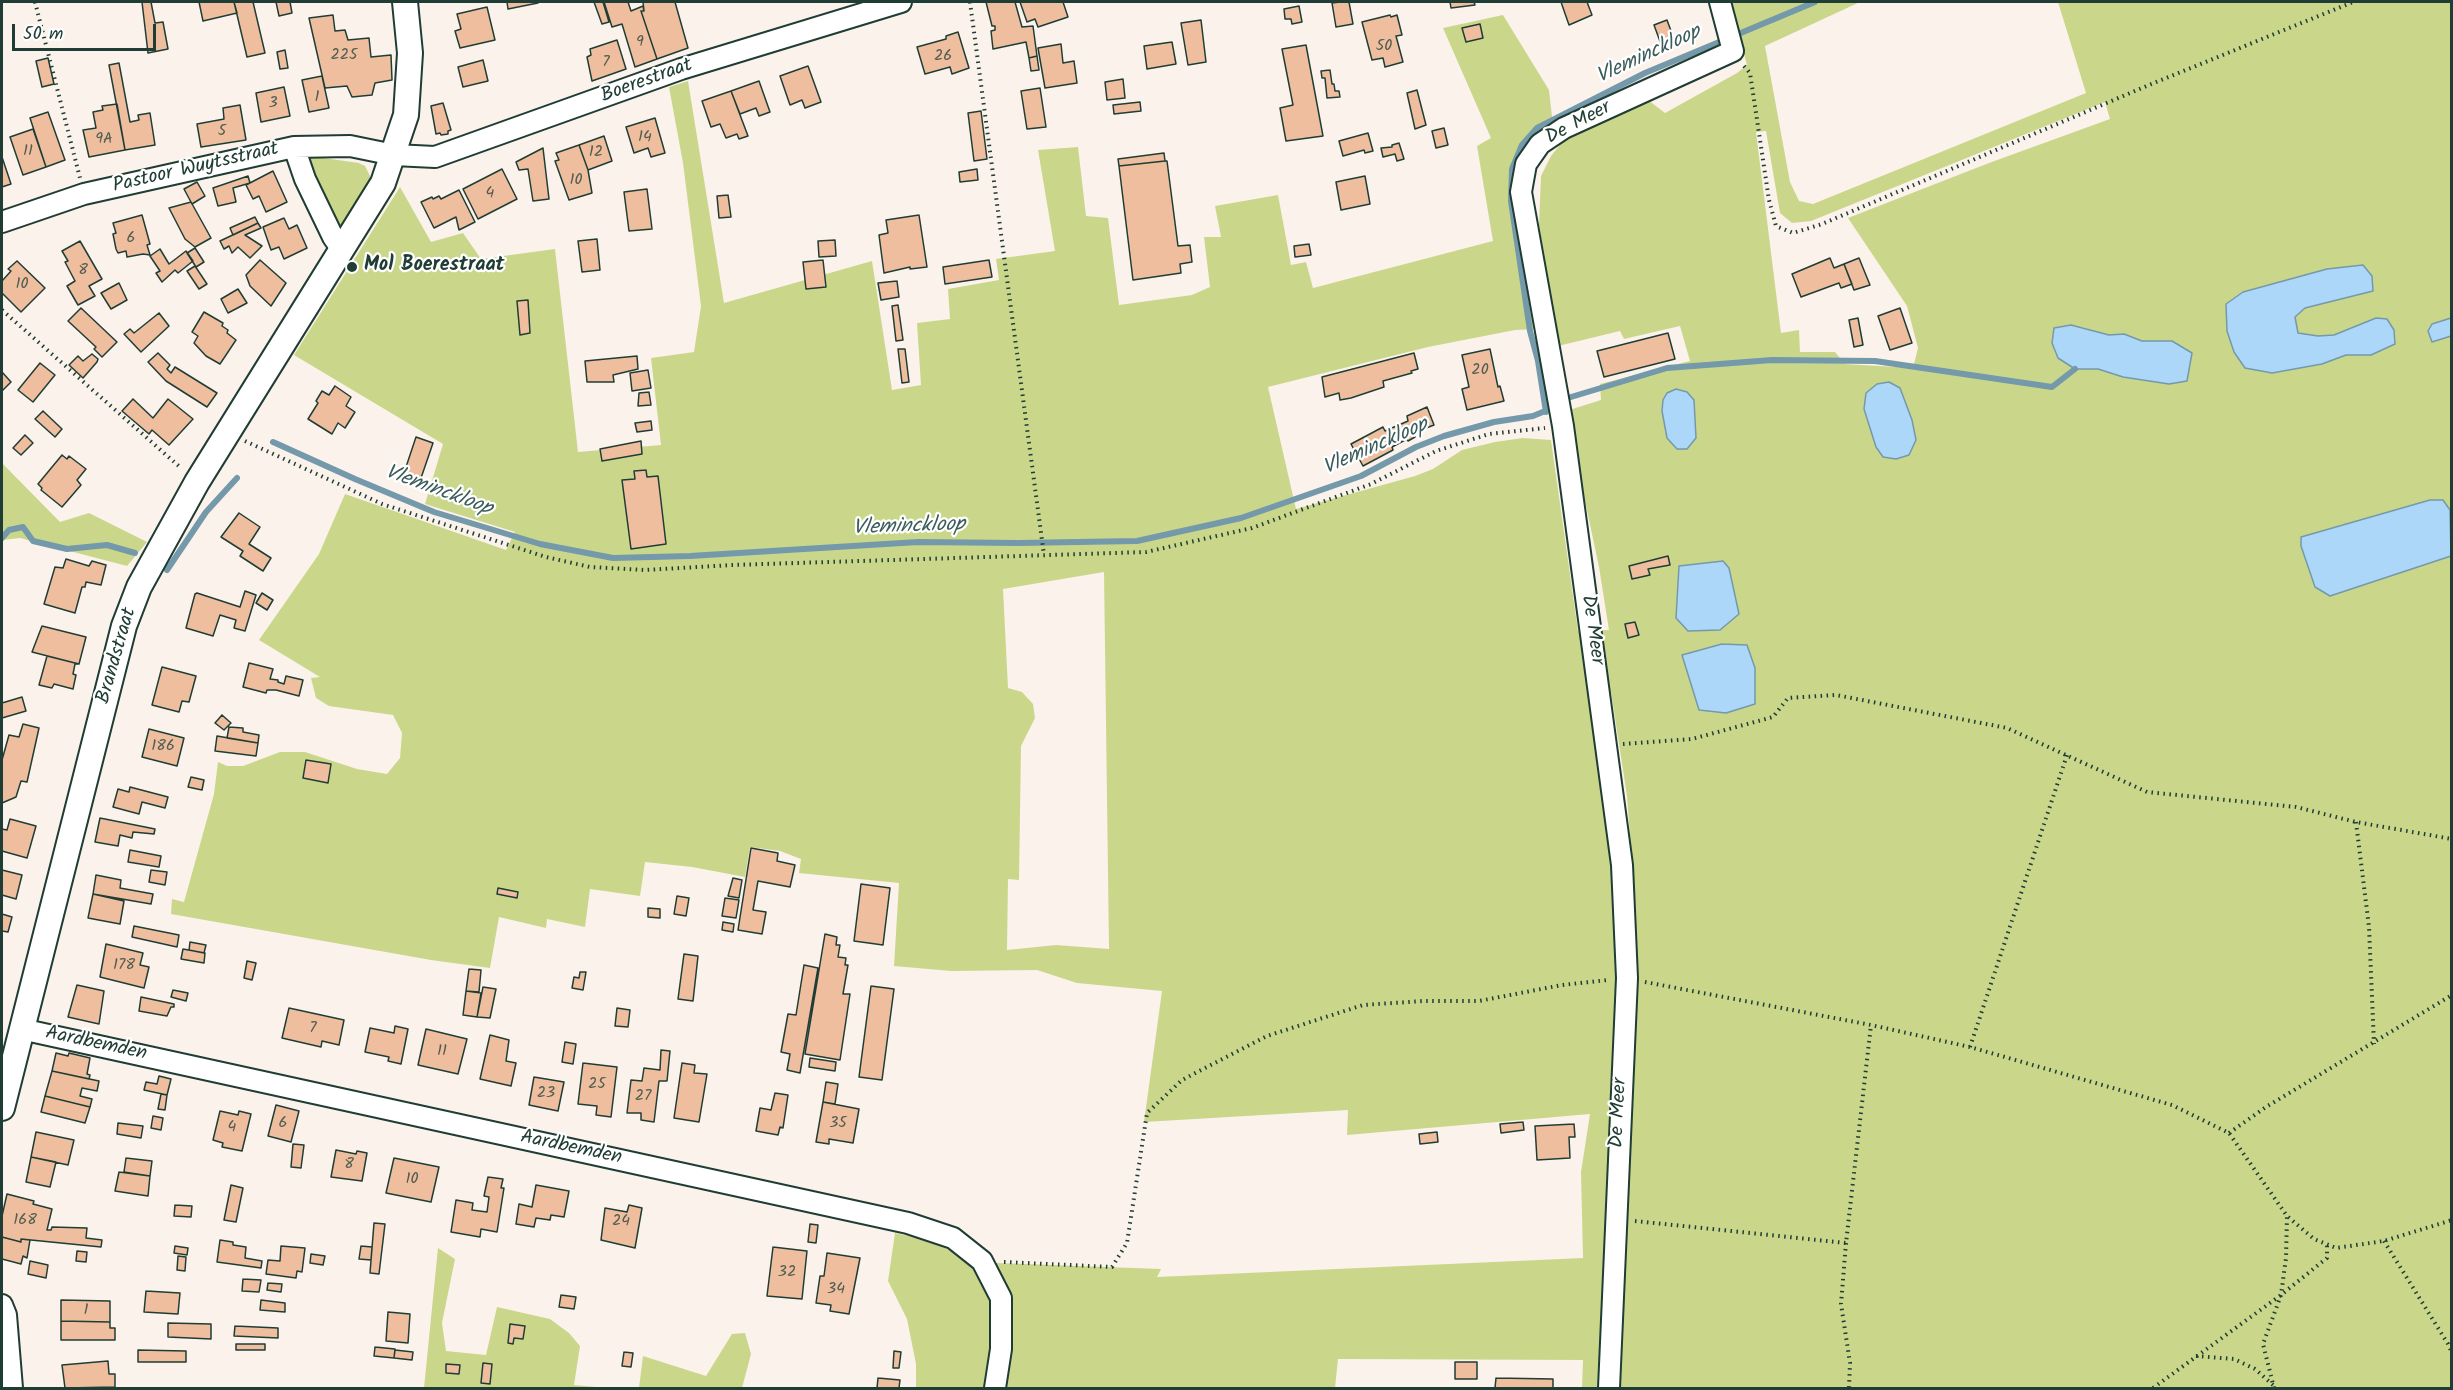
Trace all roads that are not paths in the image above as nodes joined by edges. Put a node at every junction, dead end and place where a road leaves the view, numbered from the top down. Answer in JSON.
{"nodes":[{"id":1,"x":405,"y":2,"type":"edge"},
{"id":2,"x":901,"y":2,"type":"edge"},
{"id":3,"x":1720,"y":2,"type":"edge"},
{"id":4,"x":294,"y":147,"type":"junction"},
{"id":5,"x":394,"y":155,"type":"junction"},
{"id":6,"x":2,"y":222,"type":"edge"},
{"id":7,"x":342,"y":250,"type":"junction"},
{"id":8,"x":21,"y":1029,"type":"junction"},
{"id":9,"x":2,"y":1108,"type":"edge"},
{"id":10,"x":2,"y":1305,"type":"edge"},
{"id":11,"x":12,"y":1389,"type":"edge"},
{"id":12,"x":994,"y":1389,"type":"edge"},
{"id":13,"x":1609,"y":1389,"type":"edge"}],
"edges":[{"from":1,"to":5,"type":"street","name":"Brandstraat"},
{"from":2,"to":5,"type":"street","name":"Boerestraat"},
{"from":3,"to":13,"type":"street","name":"De Meer"},
{"from":4,"to":5,"type":"street","name":"Pastoor Wuytsstraat"},
{"from":4,"to":6,"type":"street","name":"Pastoor Wuytsstraat"},
{"from":4,"to":7,"type":"street"},
{"from":5,"to":7,"type":"street","name":"Brandstraat"},
{"from":7,"to":8,"type":"street","name":"Brandstraat"},
{"from":8,"to":9,"type":"street","name":"Brandstraat"},
{"from":8,"to":12,"type":"street","name":"Aardbemden"},
{"from":10,"to":11,"type":"street"}]}
